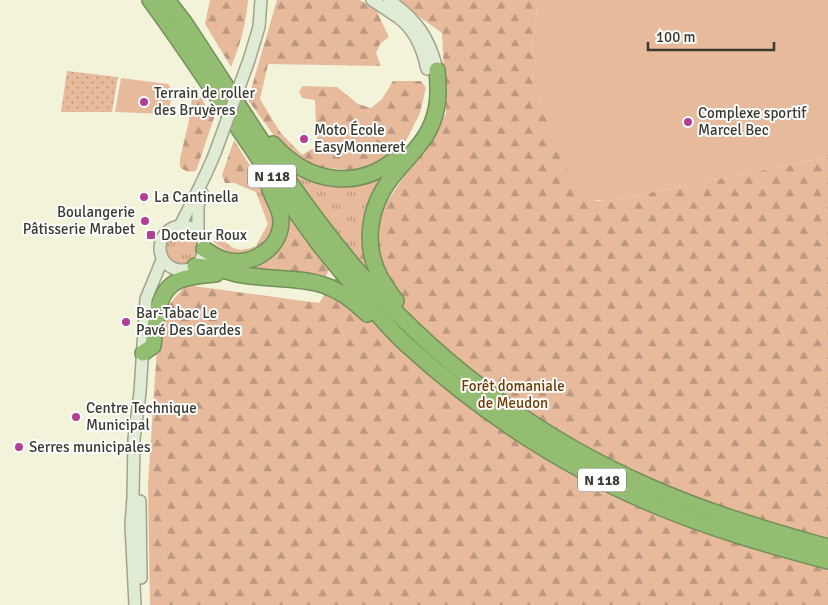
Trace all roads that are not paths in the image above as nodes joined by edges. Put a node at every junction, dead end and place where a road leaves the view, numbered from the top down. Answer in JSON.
{"nodes":[{"id":1,"x":150,"y":0,"type":"edge"},
{"id":2,"x":167,"y":0,"type":"edge"},
{"id":3,"x":261,"y":0,"type":"edge"},
{"id":4,"x":372,"y":0,"type":"edge"},
{"id":5,"x":389,"y":0,"type":"edge"},
{"id":6,"x":432,"y":70,"type":"junction"},
{"id":7,"x":242,"y":108,"type":"junction"},
{"id":8,"x":269,"y":173,"type":"junction"},
{"id":9,"x":203,"y":182,"type":"junction"},
{"id":10,"x":180,"y":226,"type":"junction"},
{"id":11,"x":198,"y":234,"type":"junction"},
{"id":12,"x":204,"y":250,"type":"junction"},
{"id":13,"x":162,"y":260,"type":"junction"},
{"id":14,"x":196,"y":266,"type":"junction"},
{"id":15,"x":178,"y":271,"type":"junction"},
{"id":16,"x":237,"y":274,"type":"junction"},
{"id":17,"x":146,"y":306,"type":"junction"},
{"id":18,"x":416,"y":331,"type":"junction"},
{"id":19,"x":405,"y":343,"type":"junction"},
{"id":20,"x":143,"y":353,"type":"junction"},
{"id":21,"x":140,"y":392,"type":"junction"},
{"id":22,"x":828,"y":547,"type":"edge"},
{"id":23,"x":828,"y":561,"type":"edge"},
{"id":24,"x":134,"y":605,"type":"edge"},
{"id":25,"x":141,"y":605,"type":"edge"}],
"edges":[{"from":1,"to":8,"type":"highway","number":"N 118"},
{"from":2,"to":7,"type":"highway","number":"N 118"},
{"from":3,"to":9,"type":"main road","bridge":true},
{"from":4,"to":6,"type":"main road"},
{"from":5,"to":6,"type":"main road"},
{"from":6,"to":7,"type":"highway"},
{"from":6,"to":18,"type":"highway"},
{"from":7,"to":18,"type":"highway","number":"N 118"},
{"from":8,"to":12,"type":"highway"},
{"from":8,"to":19,"type":"highway","number":"N 118"},
{"from":9,"to":10,"type":"main road"},
{"from":9,"to":11,"type":"main road"},
{"from":10,"to":11,"type":"main road"},
{"from":10,"to":13,"type":"main road"},
{"from":11,"to":12,"type":"main road"},
{"from":12,"to":14,"type":"main road"},
{"from":13,"to":15,"type":"main road"},
{"from":13,"to":17,"type":"main road"},
{"from":14,"to":15,"type":"main road"},
{"from":14,"to":16,"type":"highway"},
{"from":15,"to":17,"type":"main road"},
{"from":16,"to":19,"type":"highway"},
{"from":16,"to":20,"type":"highway"},
{"from":17,"to":20,"type":"main road"},
{"from":18,"to":22,"type":"highway","number":"N 118"},
{"from":19,"to":23,"type":"highway","number":"N 118"},
{"from":20,"to":21,"type":"main road"},
{"from":21,"to":24,"type":"main road"},
{"from":21,"to":25,"type":"main road"}]}
